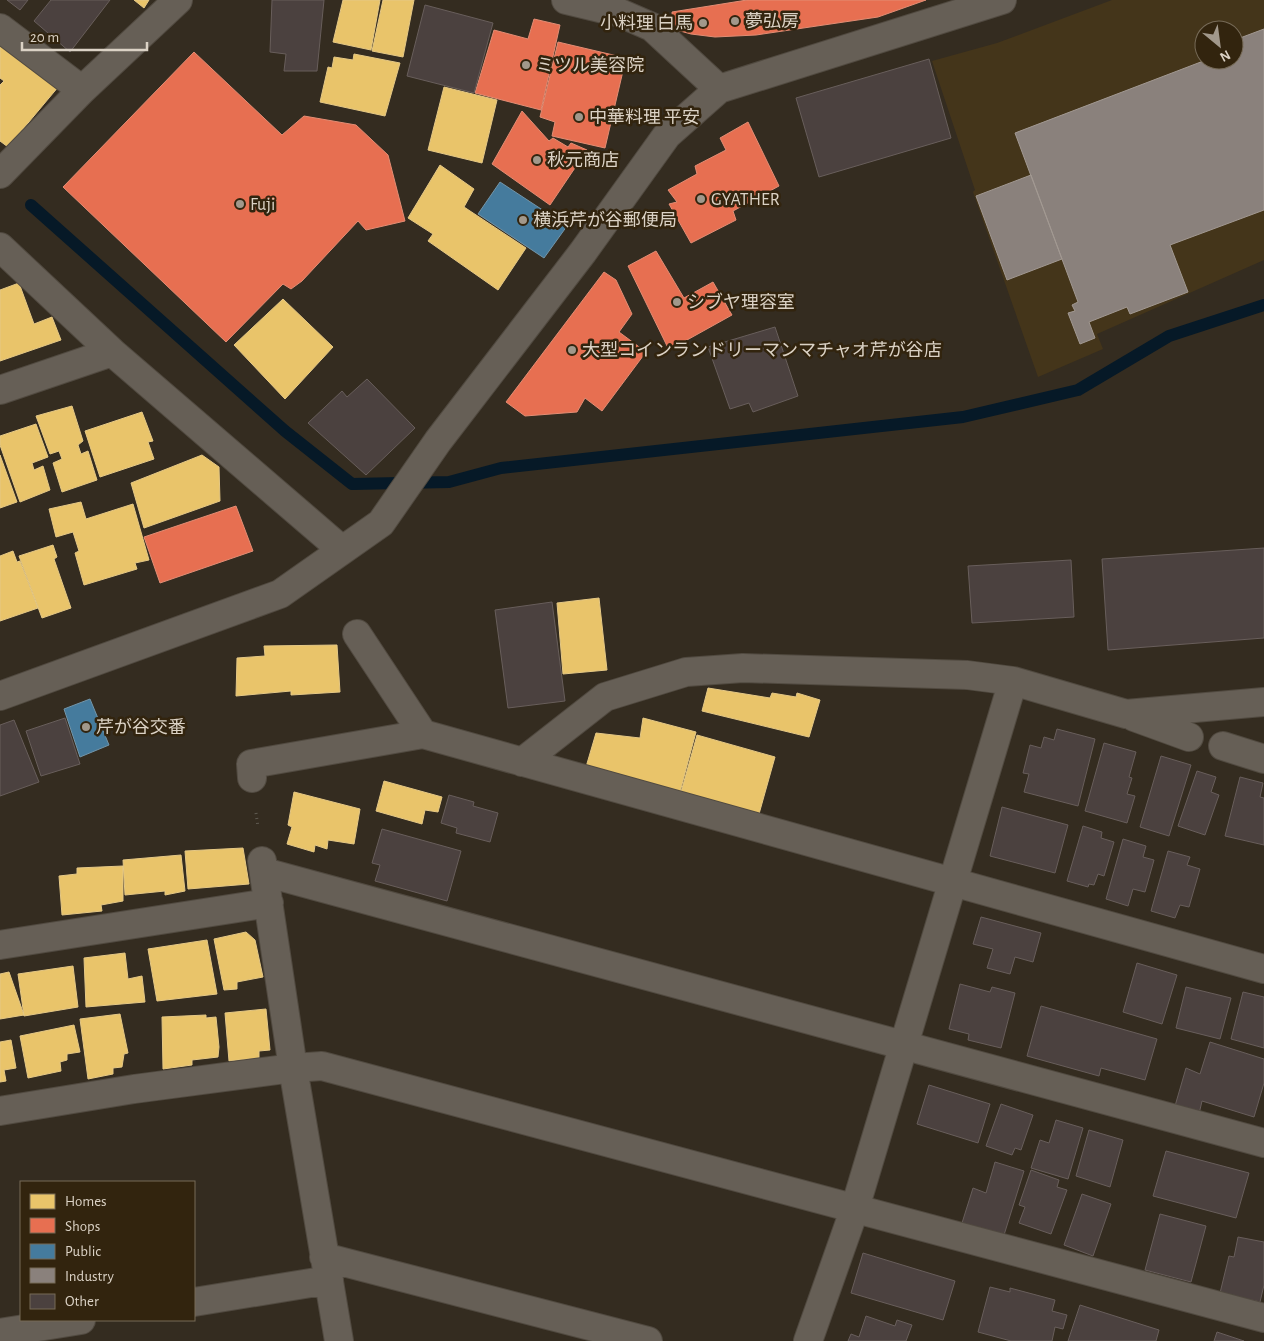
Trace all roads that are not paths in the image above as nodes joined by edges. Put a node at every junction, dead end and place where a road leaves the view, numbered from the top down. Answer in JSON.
{"nodes":[{"id":1,"x":178,"y":0,"type":"edge"},
{"id":2,"x":566,"y":0,"type":"edge"},
{"id":3,"x":1002,"y":0,"type":"edge"},
{"id":4,"x":625,"y":6,"type":"edge"},
{"id":5,"x":0,"y":28,"type":"edge"},
{"id":6,"x":719,"y":89,"type":"junction"},
{"id":7,"x":82,"y":90,"type":"junction"},
{"id":8,"x":0,"y":174,"type":"edge"},
{"id":9,"x":0,"y":247,"type":"edge"},
{"id":10,"x":112,"y":352,"type":"junction"},
{"id":11,"x":0,"y":390,"type":"edge"},
{"id":12,"x":342,"y":550,"type":"junction"},
{"id":13,"x":357,"y":634,"type":"dead end"},
{"id":14,"x":1013,"y":681,"type":"junction"},
{"id":15,"x":0,"y":696,"type":"edge"},
{"id":16,"x":1264,"y":702,"type":"edge"},
{"id":17,"x":1126,"y":714,"type":"junction"},
{"id":18,"x":423,"y":734,"type":"junction"},
{"id":19,"x":1189,"y":737,"type":"dead end"},
{"id":20,"x":1223,"y":746,"type":"dead end"},
{"id":21,"x":1264,"y":759,"type":"edge"},
{"id":22,"x":522,"y":762,"type":"junction"},
{"id":23,"x":252,"y":778,"type":"road end"},
{"id":24,"x":952,"y":882,"type":"junction"},
{"id":25,"x":269,"y":903,"type":"junction"},
{"id":26,"x":0,"y":945,"type":"edge"},
{"id":27,"x":1264,"y":969,"type":"edge"},
{"id":28,"x":904,"y":1046,"type":"junction"},
{"id":29,"x":293,"y":1068,"type":"junction"},
{"id":30,"x":0,"y":1111,"type":"edge"},
{"id":31,"x":1264,"y":1143,"type":"edge"},
{"id":32,"x":855,"y":1208,"type":"junction"},
{"id":33,"x":327,"y":1269,"type":"junction"},
{"id":34,"x":195,"y":1302,"type":"edge"},
{"id":35,"x":1264,"y":1318,"type":"edge"},
{"id":36,"x":75,"y":1321,"type":"edge"},
{"id":37,"x":0,"y":1333,"type":"edge"},
{"id":38,"x":339,"y":1341,"type":"edge"},
{"id":39,"x":648,"y":1341,"type":"edge"},
{"id":40,"x":808,"y":1341,"type":"edge"}],
"edges":[{"from":1,"to":7,"type":"street"},
{"from":2,"to":4,"type":"street"},
{"from":3,"to":6,"type":"street"},
{"from":4,"to":6,"type":"street"},
{"from":5,"to":7,"type":"street"},
{"from":6,"to":12,"type":"street"},
{"from":7,"to":8,"type":"street"},
{"from":9,"to":10,"type":"street"},
{"from":10,"to":11,"type":"street"},
{"from":10,"to":12,"type":"street"},
{"from":12,"to":15,"type":"street"},
{"from":13,"to":18,"type":"street"},
{"from":14,"to":17,"type":"street"},
{"from":14,"to":22,"type":"street"},
{"from":14,"to":24,"type":"street"},
{"from":16,"to":17,"type":"street"},
{"from":17,"to":19,"type":"street"},
{"from":18,"to":22,"type":"street"},
{"from":18,"to":23,"type":"street"},
{"from":20,"to":21,"type":"street"},
{"from":22,"to":24,"type":"street"},
{"from":24,"to":27,"type":"street"},
{"from":24,"to":28,"type":"street"},
{"from":25,"to":26,"type":"street"},
{"from":25,"to":28,"type":"street"},
{"from":25,"to":29,"type":"street"},
{"from":28,"to":31,"type":"street"},
{"from":28,"to":32,"type":"street"},
{"from":29,"to":30,"type":"street"},
{"from":29,"to":32,"type":"street"},
{"from":29,"to":33,"type":"street"},
{"from":32,"to":35,"type":"street"},
{"from":32,"to":40,"type":"street"},
{"from":33,"to":34,"type":"street"},
{"from":33,"to":38,"type":"street"},
{"from":33,"to":39,"type":"street"},
{"from":36,"to":37,"type":"street"}]}
